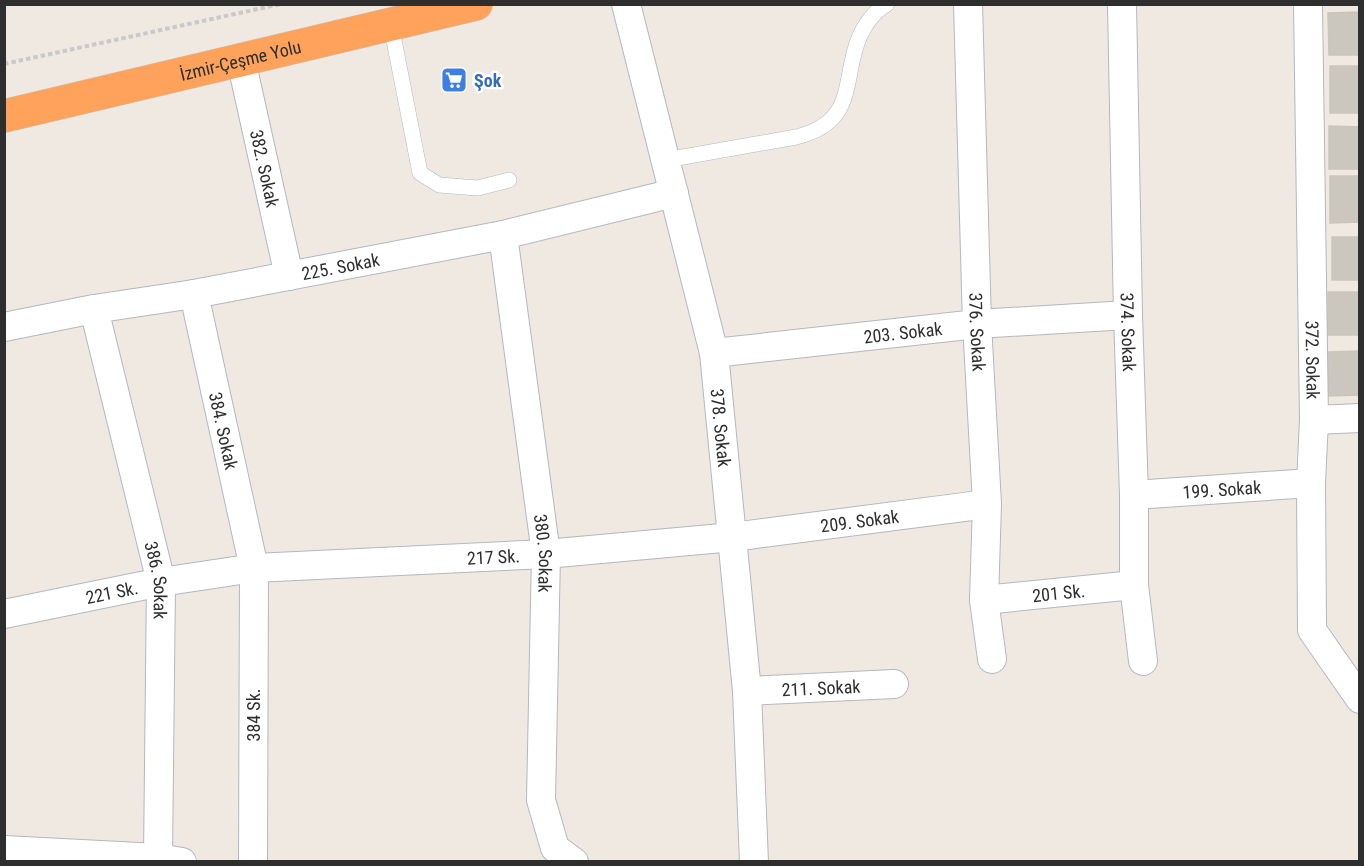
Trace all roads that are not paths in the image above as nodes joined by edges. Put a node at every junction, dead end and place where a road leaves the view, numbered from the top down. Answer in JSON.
{"nodes":[{"id":1,"x":476,"y":4,"type":"edge"},
{"id":2,"x":626,"y":4,"type":"edge"},
{"id":3,"x":887,"y":4,"type":"edge"},
{"id":4,"x":968,"y":4,"type":"edge"},
{"id":5,"x":1122,"y":4,"type":"edge"},
{"id":6,"x":1308,"y":4,"type":"edge"},
{"id":7,"x":391,"y":25,"type":"junction"},
{"id":8,"x":241,"y":60,"type":"junction"},
{"id":9,"x":4,"y":116,"type":"edge"},
{"id":10,"x":666,"y":160,"type":"junction"},
{"id":11,"x":509,"y":180,"type":"dead end"},
{"id":12,"x":674,"y":193,"type":"junction"},
{"id":13,"x":502,"y":235,"type":"junction"},
{"id":14,"x":289,"y":276,"type":"junction"},
{"id":15,"x":194,"y":294,"type":"junction"},
{"id":16,"x":94,"y":309,"type":"junction"},
{"id":17,"x":1128,"y":315,"type":"junction"},
{"id":18,"x":977,"y":324,"type":"junction"},
{"id":19,"x":4,"y":327,"type":"edge"},
{"id":20,"x":714,"y":353,"type":"junction"},
{"id":21,"x":1359,"y":418,"type":"edge"},
{"id":22,"x":1314,"y":420,"type":"junction"},
{"id":23,"x":1311,"y":483,"type":"junction"},
{"id":24,"x":1134,"y":495,"type":"junction"},
{"id":25,"x":987,"y":504,"type":"junction"},
{"id":26,"x":733,"y":537,"type":"junction"},
{"id":27,"x":546,"y":554,"type":"junction"},
{"id":28,"x":254,"y":568,"type":"junction"},
{"id":29,"x":161,"y":582,"type":"junction"},
{"id":30,"x":1134,"y":585,"type":"junction"},
{"id":31,"x":984,"y":600,"type":"junction"},
{"id":32,"x":4,"y":614,"type":"edge"},
{"id":33,"x":992,"y":659,"type":"dead end"},
{"id":34,"x":1143,"y":661,"type":"dead end"},
{"id":35,"x":894,"y":684,"type":"dead end"},
{"id":36,"x":747,"y":691,"type":"junction"},
{"id":37,"x":1359,"y":699,"type":"edge"},
{"id":38,"x":4,"y":850,"type":"edge"},
{"id":39,"x":170,"y":860,"type":"edge"},
{"id":40,"x":253,"y":861,"type":"edge"},
{"id":41,"x":573,"y":861,"type":"edge"},
{"id":42,"x":754,"y":861,"type":"edge"}],
"edges":[{"from":1,"to":7,"type":"highway","name":"İzmir-Çeşme Yolu"},
{"from":2,"to":10,"type":"street","name":"378. Sokak"},
{"from":3,"to":10,"type":"lane"},
{"from":4,"to":18,"type":"street","name":"376. Sokak"},
{"from":5,"to":17,"type":"street","name":"374. Sokak"},
{"from":6,"to":22,"type":"street","name":"372. Sokak"},
{"from":7,"to":8,"type":"highway","name":"İzmir-Çeşme Yolu"},
{"from":7,"to":11,"type":"lane"},
{"from":8,"to":9,"type":"highway","name":"İzmir-Çeşme Yolu"},
{"from":8,"to":14,"type":"street","name":"382. Sokak"},
{"from":10,"to":12,"type":"street","name":"378. Sokak"},
{"from":12,"to":13,"type":"street","name":"225. Sokak"},
{"from":12,"to":20,"type":"street","name":"378. Sokak"},
{"from":13,"to":14,"type":"street","name":"225. Sokak"},
{"from":13,"to":27,"type":"street","name":"380. Sokak"},
{"from":14,"to":15,"type":"street","name":"225. Sokak"},
{"from":15,"to":16,"type":"street","name":"225. Sokak"},
{"from":15,"to":28,"type":"street","name":"384. Sokak"},
{"from":16,"to":19,"type":"street","name":"225. Sokak"},
{"from":16,"to":29,"type":"street","name":"386. Sokak"},
{"from":17,"to":18,"type":"street","name":"203. Sokak"},
{"from":17,"to":24,"type":"street","name":"374. Sokak"},
{"from":18,"to":20,"type":"street","name":"203. Sokak"},
{"from":18,"to":25,"type":"street","name":"376. Sokak"},
{"from":20,"to":26,"type":"street","name":"378. Sokak"},
{"from":21,"to":22,"type":"street"},
{"from":22,"to":23,"type":"street","name":"372. Sokak"},
{"from":23,"to":24,"type":"street","name":"199. Sokak"},
{"from":23,"to":37,"type":"street","name":"372. Sokak"},
{"from":24,"to":30,"type":"street","name":"374. Sokak"},
{"from":25,"to":26,"type":"street","name":"209. Sokak"},
{"from":25,"to":31,"type":"street","name":"376. Sokak"},
{"from":26,"to":27,"type":"street","name":"217 Sk."},
{"from":26,"to":36,"type":"street","name":"378. Sokak"},
{"from":27,"to":28,"type":"street","name":"217 Sk."},
{"from":27,"to":41,"type":"street","name":"380. Sokak"},
{"from":28,"to":29,"type":"street","name":"221 Sk."},
{"from":28,"to":40,"type":"street","name":"384 Sk."},
{"from":29,"to":32,"type":"street","name":"221 Sk."},
{"from":29,"to":39,"type":"street","name":"386. Sokak"},
{"from":30,"to":31,"type":"street","name":"201 Sk."},
{"from":30,"to":34,"type":"street","name":"374. Sokak"},
{"from":31,"to":33,"type":"street","name":"376. Sokak"},
{"from":35,"to":36,"type":"street","name":"211. Sokak"},
{"from":36,"to":42,"type":"street","name":"378. Sokak"},
{"from":38,"to":39,"type":"street"}]}
